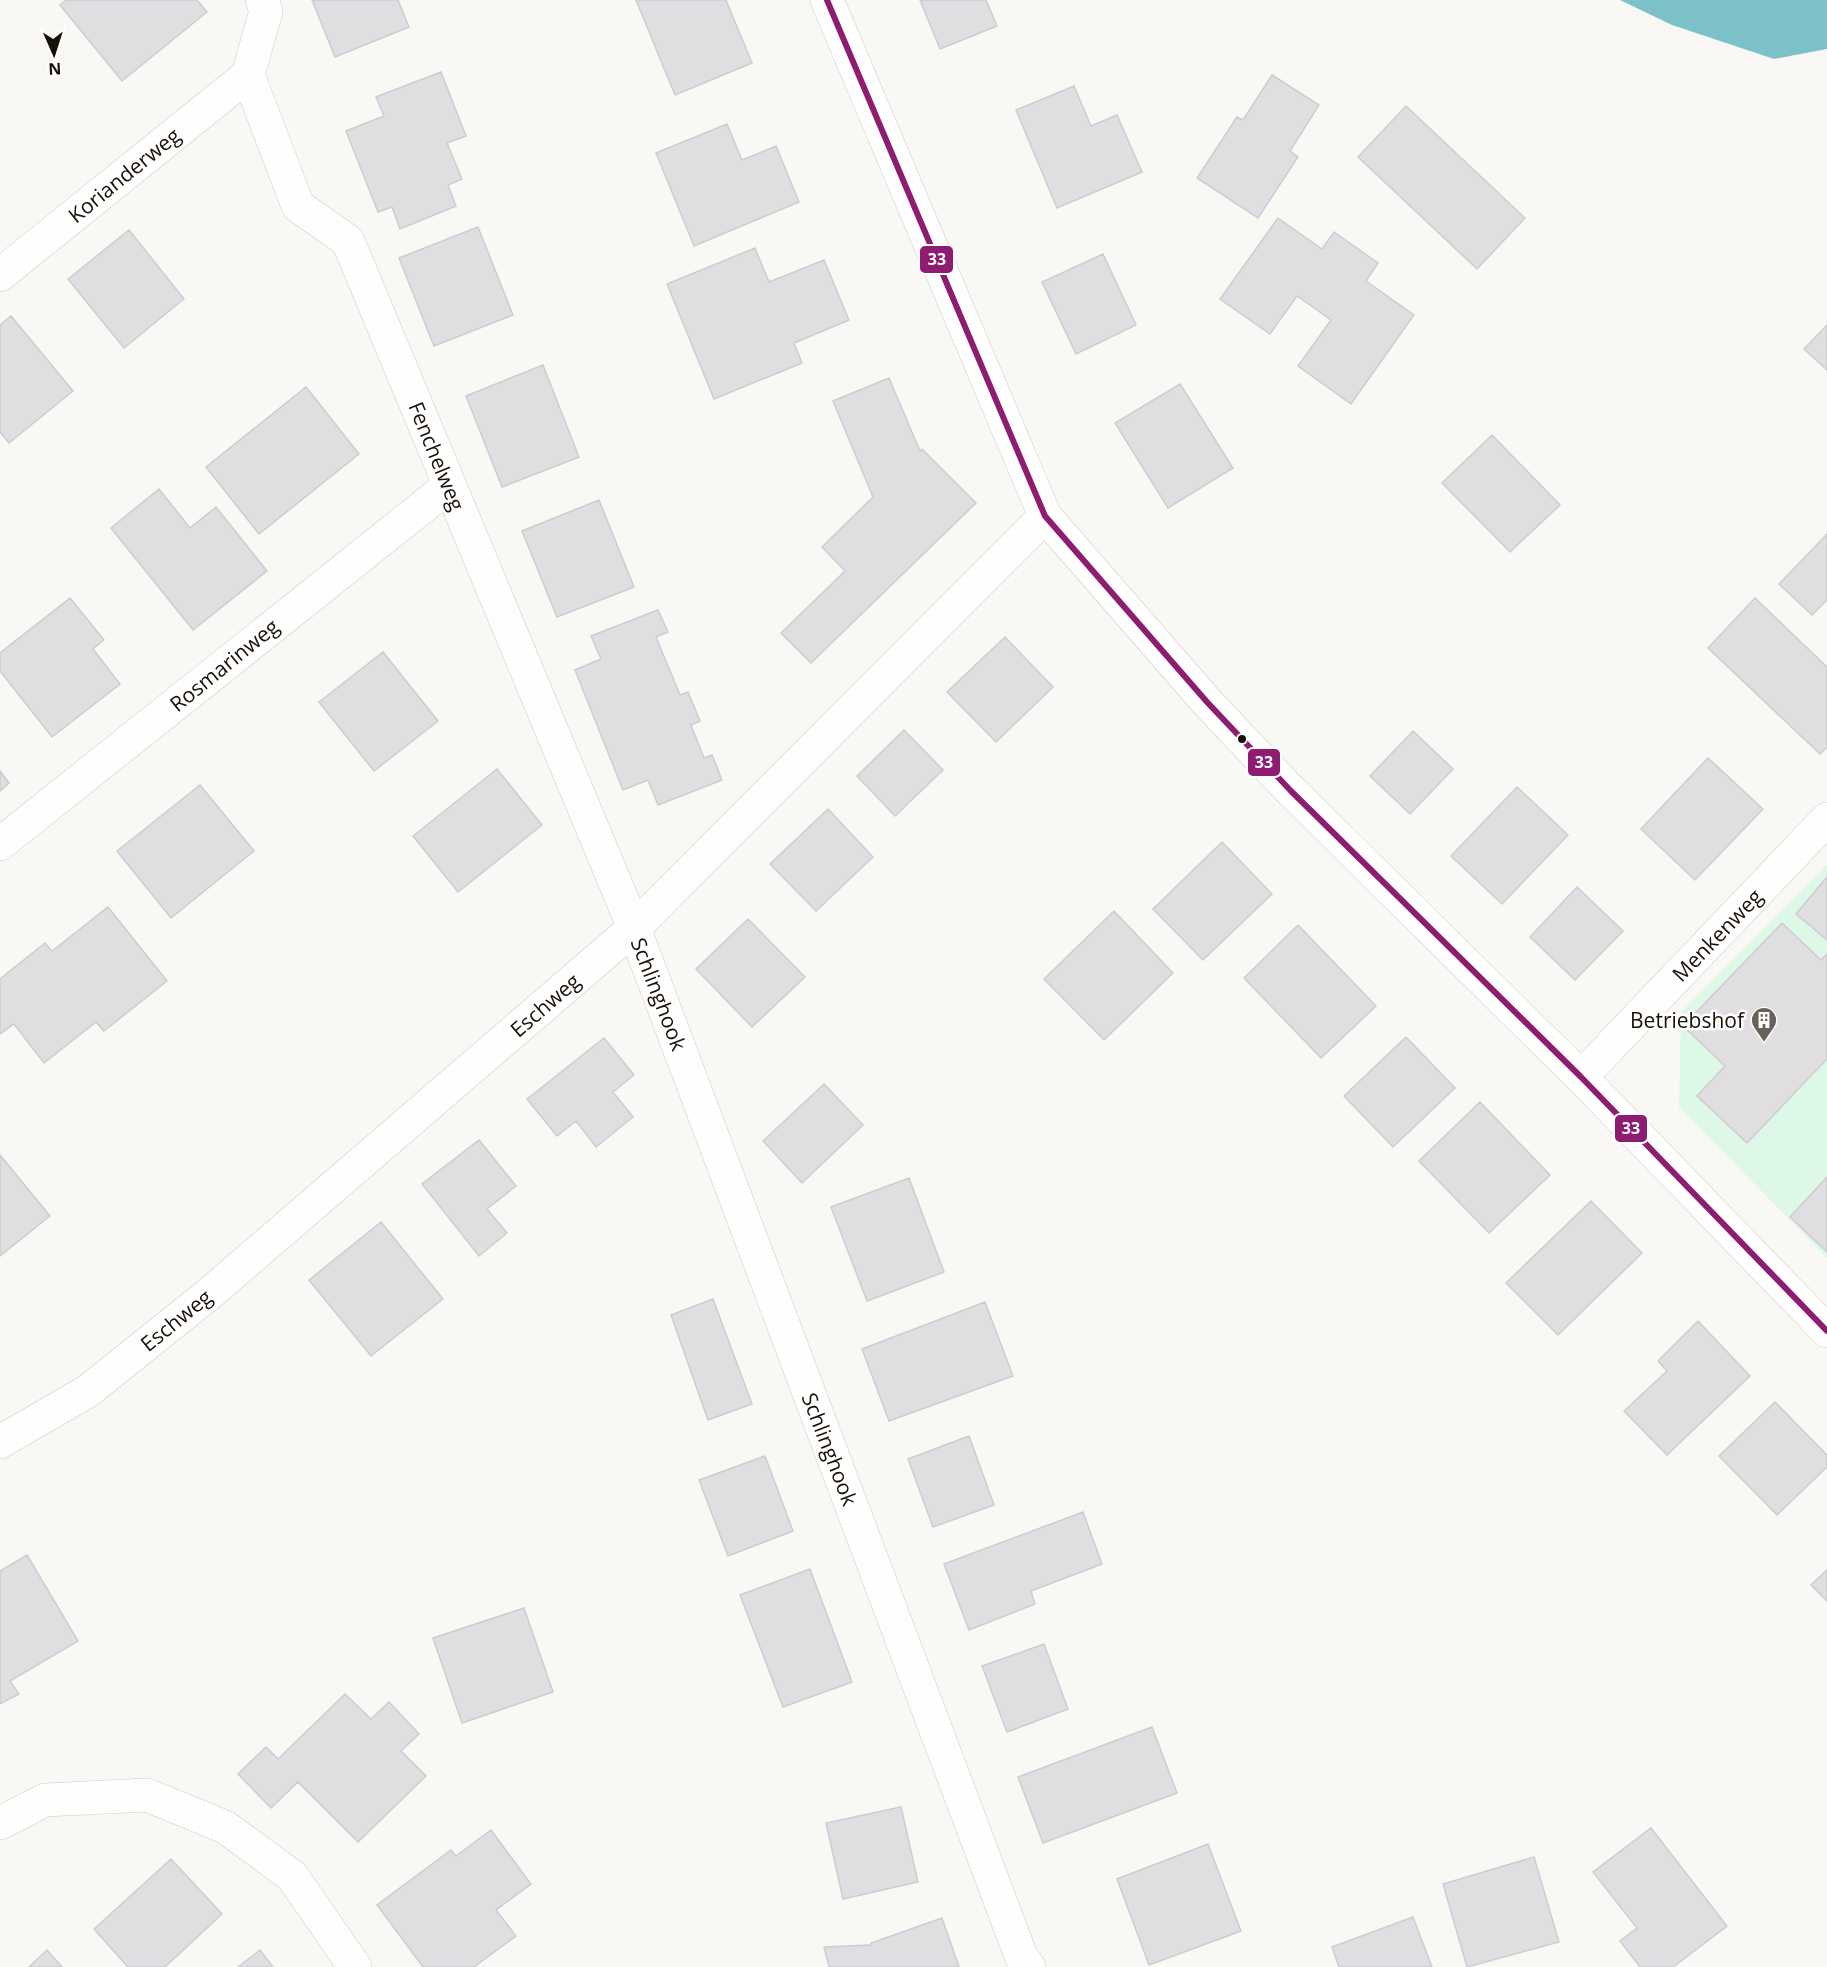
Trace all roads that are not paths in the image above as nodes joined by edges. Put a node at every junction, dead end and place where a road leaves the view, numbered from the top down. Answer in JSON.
{"nodes":[{"id":1,"x":262,"y":0,"type":"edge"},
{"id":2,"x":827,"y":0,"type":"edge"},
{"id":3,"x":248,"y":75,"type":"junction"},
{"id":4,"x":0,"y":276,"type":"edge"},
{"id":5,"x":449,"y":486,"type":"junction"},
{"id":6,"x":1045,"y":516,"type":"junction"},
{"id":7,"x":1827,"y":819,"type":"edge"},
{"id":8,"x":0,"y":844,"type":"edge"},
{"id":9,"x":634,"y":928,"type":"junction"},
{"id":10,"x":1581,"y":1077,"type":"junction"},
{"id":11,"x":1827,"y":1331,"type":"edge"},
{"id":12,"x":0,"y":1442,"type":"edge"},
{"id":13,"x":0,"y":1823,"type":"edge"},
{"id":14,"x":355,"y":1967,"type":"edge"},
{"id":15,"x":1029,"y":1967,"type":"edge"}],
"edges":[{"from":1,"to":3,"type":"street"},
{"from":2,"to":6,"type":"street"},
{"from":3,"to":4,"type":"street","name":"Korianderweg"},
{"from":3,"to":5,"type":"street","name":"Fenchelweg"},
{"from":5,"to":8,"type":"street","name":"Rosmarinweg"},
{"from":5,"to":9,"type":"street","name":"Fenchelweg"},
{"from":6,"to":9,"type":"street","name":"Eschweg"},
{"from":6,"to":10,"type":"street"},
{"from":7,"to":10,"type":"street","name":"Menkenweg"},
{"from":9,"to":12,"type":"street","name":"Eschweg"},
{"from":9,"to":15,"type":"street","name":"Schlinghook"},
{"from":10,"to":11,"type":"street"},
{"from":13,"to":14,"type":"street"}]}
